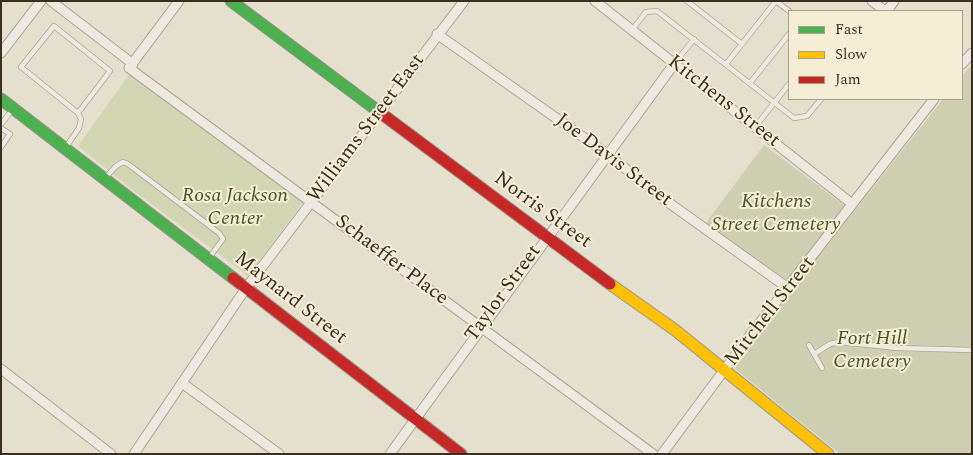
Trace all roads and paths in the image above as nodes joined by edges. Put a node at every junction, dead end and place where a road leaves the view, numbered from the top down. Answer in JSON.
{"nodes":[{"id":1,"x":41,"y":1,"type":"edge"},
{"id":2,"x":51,"y":1,"type":"edge"},
{"id":3,"x":179,"y":1,"type":"edge"},
{"id":4,"x":231,"y":1,"type":"edge"},
{"id":5,"x":464,"y":1,"type":"edge"},
{"id":6,"x":595,"y":1,"type":"edge"},
{"id":7,"x":687,"y":1,"type":"edge"},
{"id":8,"x":776,"y":1,"type":"edge"},
{"id":9,"x":872,"y":1,"type":"edge"},
{"id":10,"x":788,"y":10,"type":"edge"},
{"id":11,"x":885,"y":10,"type":"edge"},
{"id":12,"x":632,"y":30,"type":"junction"},
{"id":13,"x":437,"y":34,"type":"junction"},
{"id":14,"x":788,"y":35,"type":"edge"},
{"id":15,"x":694,"y":39,"type":"junction"},
{"id":16,"x":742,"y":44,"type":"junction"},
{"id":17,"x":1,"y":53,"type":"edge"},
{"id":18,"x":972,"y":53,"type":"edge"},
{"id":19,"x":963,"y":63,"type":"edge"},
{"id":20,"x":674,"y":64,"type":"junction"},
{"id":21,"x":726,"y":64,"type":"junction"},
{"id":22,"x":131,"y":66,"type":"junction"},
{"id":23,"x":750,"y":83,"type":"junction"},
{"id":24,"x":788,"y":85,"type":"edge"},
{"id":25,"x":1,"y":99,"type":"edge"},
{"id":26,"x":820,"y":100,"type":"edge"},
{"id":27,"x":933,"y":100,"type":"edge"},
{"id":28,"x":774,"y":103,"type":"junction"},
{"id":29,"x":13,"y":109,"type":"junction"},
{"id":30,"x":378,"y":112,"type":"junction"},
{"id":31,"x":78,"y":113,"type":"junction"},
{"id":32,"x":1,"y":126,"type":"edge"},
{"id":33,"x":755,"y":127,"type":"junction"},
{"id":34,"x":1,"y":147,"type":"edge"},
{"id":35,"x":65,"y":149,"type":"junction"},
{"id":36,"x":607,"y":154,"type":"junction"},
{"id":37,"x":104,"y":179,"type":"junction"},
{"id":38,"x":312,"y":202,"type":"junction"},
{"id":39,"x":851,"y":203,"type":"junction"},
{"id":40,"x":546,"y":238,"type":"junction"},
{"id":41,"x":208,"y":259,"type":"junction"},
{"id":42,"x":246,"y":288,"type":"junction"},
{"id":43,"x":788,"y":288,"type":"junction"},
{"id":44,"x":480,"y":328,"type":"junction"},
{"id":45,"x":809,"y":345,"type":"dead end"},
{"id":46,"x":972,"y":350,"type":"edge"},
{"id":47,"x":814,"y":354,"type":"junction"},
{"id":48,"x":822,"y":368,"type":"dead end"},
{"id":49,"x":1,"y":369,"type":"edge"},
{"id":50,"x":725,"y":371,"type":"junction"},
{"id":51,"x":182,"y":383,"type":"junction"},
{"id":52,"x":414,"y":418,"type":"junction"},
{"id":53,"x":111,"y":454,"type":"edge"},
{"id":54,"x":134,"y":454,"type":"edge"},
{"id":55,"x":279,"y":454,"type":"edge"},
{"id":56,"x":390,"y":454,"type":"edge"},
{"id":57,"x":461,"y":454,"type":"edge"},
{"id":58,"x":653,"y":454,"type":"edge"},
{"id":59,"x":662,"y":454,"type":"edge"},
{"id":60,"x":828,"y":454,"type":"edge"}],
"edges":[{"from":1,"to":17,"type":"street"},
{"from":2,"to":22,"type":"street","name":"Schaeffer Place"},
{"from":3,"to":22,"type":"street"},
{"from":4,"to":30,"type":"street","name":"Norris Street"},
{"from":5,"to":13,"type":"street","name":"Williams Street East"},
{"from":6,"to":12,"type":"street","name":"Kitchens Street"},
{"from":7,"to":16,"type":"lane"},
{"from":8,"to":10,"type":"lane"},
{"from":8,"to":16,"type":"lane"},
{"from":9,"to":11,"type":"street"},
{"from":12,"to":15,"type":"lane"},
{"from":12,"to":20,"type":"street","name":"Kitchens Street"},
{"from":13,"to":30,"type":"street","name":"Williams Street East"},
{"from":13,"to":36,"type":"street","name":"Joe Davis Street"},
{"from":14,"to":23,"type":"lane"},
{"from":15,"to":20,"type":"lane"},
{"from":15,"to":21,"type":"lane"},
{"from":16,"to":21,"type":"lane"},
{"from":18,"to":19,"type":"street"},
{"from":20,"to":33,"type":"street","name":"Kitchens Street"},
{"from":20,"to":36,"type":"street","name":"Taylor Street"},
{"from":21,"to":23,"type":"lane"},
{"from":22,"to":38,"type":"street","name":"Schaeffer Place"},
{"from":23,"to":28,"type":"lane"},
{"from":24,"to":28,"type":"lane"},
{"from":25,"to":29,"type":"street","name":"Maynard Street"},
{"from":26,"to":28,"type":"lane"},
{"from":27,"to":39,"type":"street","name":"Mitchell Street"},
{"from":28,"to":33,"type":"lane"},
{"from":29,"to":32,"type":"lane"},
{"from":29,"to":35,"type":"street","name":"Maynard Street"},
{"from":30,"to":38,"type":"street","name":"Williams Street East"},
{"from":30,"to":40,"type":"street","name":"Norris Street"},
{"from":31,"to":31,"type":"lane"},
{"from":31,"to":35,"type":"lane"},
{"from":32,"to":34,"type":"lane"},
{"from":33,"to":39,"type":"street","name":"Kitchens Street"},
{"from":35,"to":37,"type":"street","name":"Maynard Street"},
{"from":36,"to":40,"type":"street","name":"Taylor Street"},
{"from":36,"to":43,"type":"street","name":"Joe Davis Street"},
{"from":37,"to":41,"type":"street","name":"Maynard Street"},
{"from":37,"to":41,"type":"lane"},
{"from":38,"to":42,"type":"street","name":"Williams Street East"},
{"from":38,"to":44,"type":"street","name":"Schaeffer Place"},
{"from":39,"to":43,"type":"street","name":"Mitchell Street"},
{"from":40,"to":44,"type":"street","name":"Taylor Street"},
{"from":40,"to":50,"type":"street","name":"Norris Street"},
{"from":41,"to":42,"type":"street","name":"Maynard Street"},
{"from":42,"to":51,"type":"street","name":"Williams Street East"},
{"from":42,"to":52,"type":"street","name":"Maynard Street"},
{"from":43,"to":50,"type":"street","name":"Mitchell Street"},
{"from":44,"to":52,"type":"street","name":"Taylor Street"},
{"from":44,"to":58,"type":"street","name":"Schaeffer Place"},
{"from":45,"to":47,"type":"lane"},
{"from":46,"to":47,"type":"lane"},
{"from":47,"to":48,"type":"lane"},
{"from":49,"to":53,"type":"street"},
{"from":50,"to":59,"type":"street","name":"Mitchell Street"},
{"from":50,"to":60,"type":"street","name":"Norris Street"},
{"from":51,"to":54,"type":"street","name":"Williams Street East"},
{"from":51,"to":55,"type":"street"},
{"from":52,"to":56,"type":"street","name":"Taylor Street"},
{"from":52,"to":57,"type":"street","name":"Maynard Street"}]}
